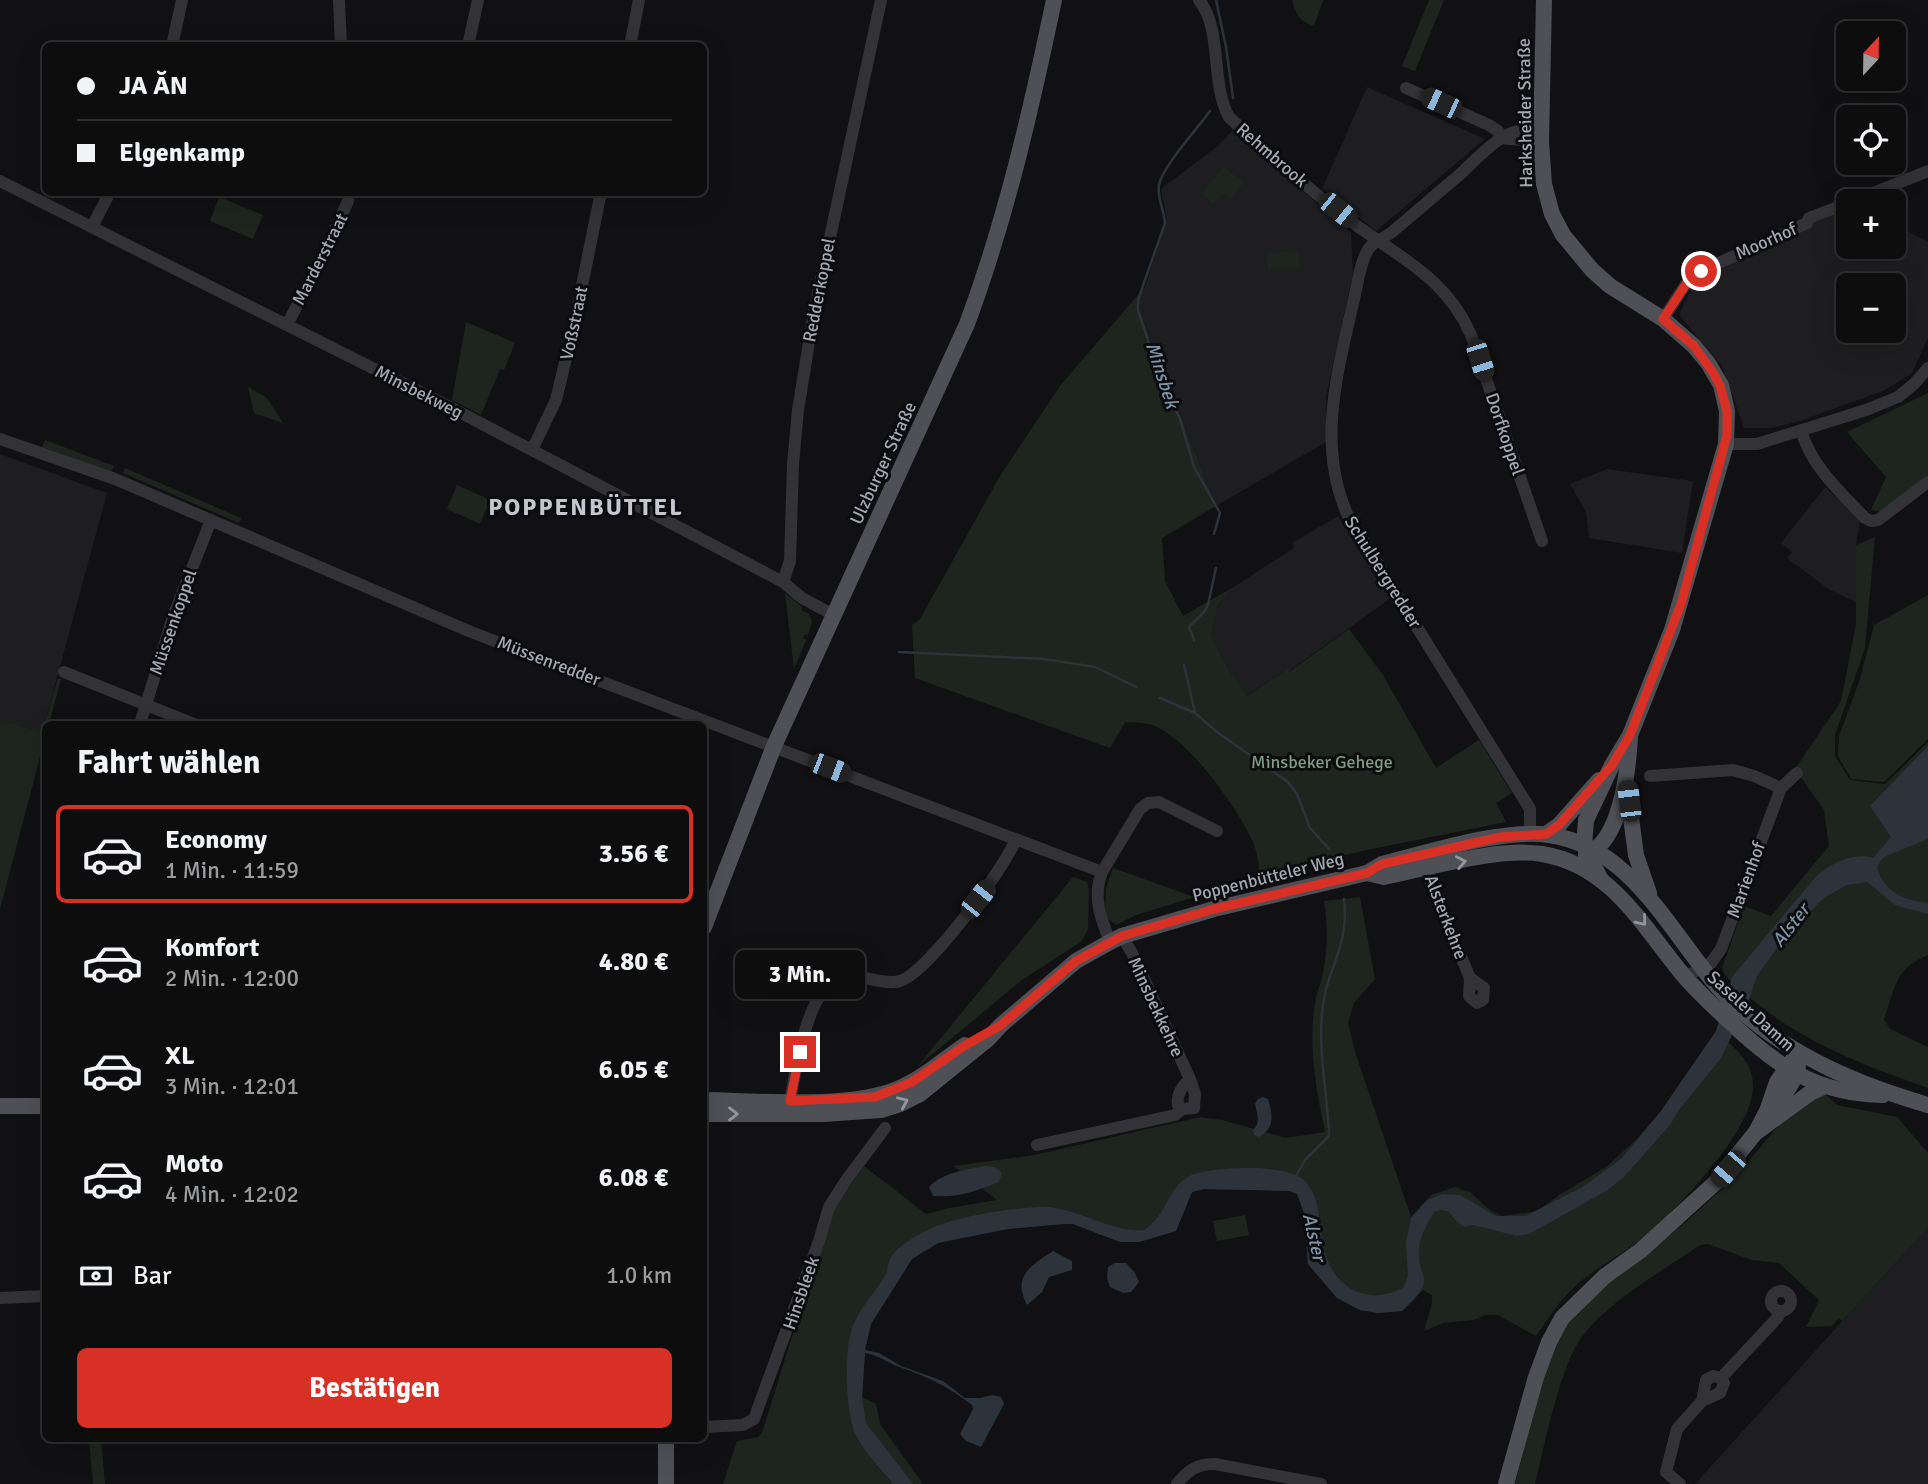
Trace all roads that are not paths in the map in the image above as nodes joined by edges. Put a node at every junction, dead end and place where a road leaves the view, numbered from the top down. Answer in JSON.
{"nodes":[{"id":1,"x":182,"y":0,"type":"edge"},
{"id":2,"x":338,"y":0,"type":"edge"},
{"id":3,"x":478,"y":0,"type":"edge"},
{"id":4,"x":639,"y":0,"type":"edge"},
{"id":5,"x":881,"y":0,"type":"edge"},
{"id":6,"x":1054,"y":0,"type":"edge"},
{"id":7,"x":1199,"y":0,"type":"edge"},
{"id":8,"x":1544,"y":0,"type":"edge"},
{"id":9,"x":173,"y":42,"type":"edge"},
{"id":10,"x":341,"y":42,"type":"edge"},
{"id":11,"x":469,"y":42,"type":"edge"},
{"id":12,"x":631,"y":42,"type":"edge"},
{"id":13,"x":1406,"y":88,"type":"dead end"},
{"id":14,"x":1541,"y":135,"type":"junction"},
{"id":15,"x":1502,"y":138,"type":"junction"},
{"id":16,"x":1928,"y":158,"type":"edge"},
{"id":17,"x":1927,"y":172,"type":"edge"},
{"id":18,"x":0,"y":181,"type":"edge"},
{"id":19,"x":1883,"y":189,"type":"edge"},
{"id":20,"x":108,"y":196,"type":"edge"},
{"id":21,"x":349,"y":196,"type":"edge"},
{"id":22,"x":600,"y":196,"type":"edge"},
{"id":23,"x":1836,"y":208,"type":"edge"},
{"id":24,"x":92,"y":227,"type":"junction"},
{"id":25,"x":1379,"y":241,"type":"junction"},
{"id":26,"x":1663,"y":319,"type":"junction"},
{"id":27,"x":287,"y":326,"type":"junction"},
{"id":28,"x":1926,"y":373,"type":"edge"},
{"id":29,"x":1801,"y":430,"type":"junction"},
{"id":30,"x":0,"y":439,"type":"edge"},
{"id":31,"x":1726,"y":444,"type":"junction"},
{"id":32,"x":532,"y":450,"type":"junction"},
{"id":33,"x":1928,"y":482,"type":"edge"},
{"id":34,"x":211,"y":520,"type":"junction"},
{"id":35,"x":1542,"y":541,"type":"dead end"},
{"id":36,"x":783,"y":582,"type":"junction"},
{"id":37,"x":832,"y":614,"type":"junction"},
{"id":38,"x":64,"y":672,"type":"dead end"},
{"id":39,"x":145,"y":705,"type":"junction"},
{"id":40,"x":142,"y":721,"type":"edge"},
{"id":41,"x":186,"y":721,"type":"edge"},
{"id":42,"x":1630,"y":735,"type":"junction"},
{"id":43,"x":774,"y":746,"type":"junction"},
{"id":44,"x":1612,"y":765,"type":"junction"},
{"id":45,"x":1797,"y":773,"type":"dead end"},
{"id":46,"x":1650,"y":776,"type":"dead end"},
{"id":47,"x":1626,"y":782,"type":"junction"},
{"id":48,"x":1781,"y":788,"type":"junction"},
{"id":49,"x":1217,"y":831,"type":"dead end"},
{"id":50,"x":1538,"y":834,"type":"junction"},
{"id":51,"x":1016,"y":839,"type":"junction"},
{"id":52,"x":1588,"y":851,"type":"junction"},
{"id":53,"x":1563,"y":859,"type":"junction"},
{"id":54,"x":1425,"y":861,"type":"junction"},
{"id":55,"x":1102,"y":872,"type":"junction"},
{"id":56,"x":1601,"y":880,"type":"junction"},
{"id":57,"x":1618,"y":893,"type":"joint"},
{"id":58,"x":1652,"y":902,"type":"junction"},
{"id":59,"x":707,"y":915,"type":"edge"},
{"id":60,"x":1116,"y":939,"type":"junction"},
{"id":61,"x":1702,"y":969,"type":"junction"},
{"id":62,"x":1685,"y":977,"type":"junction"},
{"id":63,"x":1470,"y":978,"type":"dead end"},
{"id":64,"x":1001,"y":1025,"type":"junction"},
{"id":65,"x":1800,"y":1054,"type":"junction"},
{"id":66,"x":1791,"y":1071,"type":"junction"},
{"id":67,"x":1823,"y":1087,"type":"junction"},
{"id":68,"x":1896,"y":1096,"type":"junction"},
{"id":69,"x":707,"y":1100,"type":"edge"},
{"id":70,"x":790,"y":1101,"type":"junction"},
{"id":71,"x":1928,"y":1105,"type":"edge"},
{"id":72,"x":0,"y":1106,"type":"edge"},
{"id":73,"x":42,"y":1106,"type":"edge"},
{"id":74,"x":707,"y":1114,"type":"edge"},
{"id":75,"x":886,"y":1128,"type":"dead end"},
{"id":76,"x":1756,"y":1132,"type":"junction"},
{"id":77,"x":1037,"y":1145,"type":"dead end"},
{"id":78,"x":42,"y":1296,"type":"edge"},
{"id":79,"x":0,"y":1298,"type":"edge"},
{"id":80,"x":1780,"y":1312,"type":"dead end"},
{"id":81,"x":707,"y":1427,"type":"edge"},
{"id":82,"x":666,"y":1442,"type":"edge"},
{"id":83,"x":1508,"y":1483,"type":"edge"},
{"id":84,"x":666,"y":1484,"type":"edge"},
{"id":85,"x":1177,"y":1484,"type":"edge"},
{"id":86,"x":1321,"y":1484,"type":"edge"},
{"id":87,"x":1679,"y":1484,"type":"edge"}],
"edges":[{"from":1,"to":9,"type":"street"},
{"from":2,"to":10,"type":"street"},
{"from":3,"to":11,"type":"street"},
{"from":4,"to":12,"type":"street"},
{"from":5,"to":36,"type":"street","name":"Redderkoppel"},
{"from":6,"to":37,"type":"main road","name":"Ulzburger Straße"},
{"from":7,"to":25,"type":"street","name":"Rehmbrook"},
{"from":8,"to":14,"type":"main road","name":"Harksheider Straße"},
{"from":13,"to":15,"type":"street"},
{"from":14,"to":15,"type":"street","name":"Schulbergredder"},
{"from":14,"to":26,"type":"main road","name":"Harksheider Straße"},
{"from":15,"to":25,"type":"street","name":"Schulbergredder"},
{"from":16,"to":17,"type":"street","name":"Moorhof"},
{"from":17,"to":19,"type":"street","name":"Moorhof"},
{"from":18,"to":24,"type":"street","name":"Minsbekweg"},
{"from":20,"to":24,"type":"street"},
{"from":21,"to":27,"type":"street","name":"Marderstraat"},
{"from":22,"to":32,"type":"street","name":"Voßstraat"},
{"from":23,"to":26,"type":"street","name":"Moorhof"},
{"from":24,"to":27,"type":"street","name":"Minsbekweg"},
{"from":25,"to":35,"type":"street","name":"Dorfkoppel"},
{"from":25,"to":50,"type":"street","name":"Schulbergredder"},
{"from":26,"to":31,"type":"main road","name":"Harksheider Straße"},
{"from":27,"to":32,"type":"street","name":"Minsbekweg"},
{"from":28,"to":29,"type":"street"},
{"from":29,"to":31,"type":"street"},
{"from":29,"to":33,"type":"street"},
{"from":30,"to":34,"type":"street","name":"Müssenredder"},
{"from":31,"to":42,"type":"main road"},
{"from":32,"to":36,"type":"street","name":"Minsbekweg"},
{"from":34,"to":39,"type":"street","name":"Müssenkoppel"},
{"from":34,"to":43,"type":"street","name":"Müssenredder"},
{"from":36,"to":37,"type":"street","name":"Minsbekweg"},
{"from":37,"to":43,"type":"main road","name":"Ulzburger Straße"},
{"from":38,"to":39,"type":"street"},
{"from":39,"to":40,"type":"street","name":"Müssenkoppel"},
{"from":39,"to":41,"type":"street"},
{"from":42,"to":44,"type":"main road"},
{"from":42,"to":47,"type":"main road"},
{"from":43,"to":51,"type":"street","name":"Müssenredder"},
{"from":43,"to":59,"type":"main road","name":"Ulzburger Straße"},
{"from":44,"to":50,"type":"main road"},
{"from":44,"to":52,"type":"main road"},
{"from":45,"to":48,"type":"street","name":"Marienhof"},
{"from":46,"to":48,"type":"street"},
{"from":47,"to":52,"type":"main road"},
{"from":47,"to":58,"type":"main road"},
{"from":48,"to":61,"type":"street","name":"Marienhof"},
{"from":49,"to":55,"type":"street"},
{"from":50,"to":52,"type":"main road","name":"Poppenbütteler Weg"},
{"from":50,"to":54,"type":"main road","name":"Poppenbütteler Weg"},
{"from":51,"to":55,"type":"street","name":"Müssenredder"},
{"from":51,"to":70,"type":"street"},
{"from":52,"to":53,"type":"main road","name":"Poppenbütteler Weg"},
{"from":52,"to":56,"type":"main road","name":"Poppenbütteler Weg"},
{"from":52,"to":58,"type":"main road","name":"Poppenbütteler Weg"},
{"from":54,"to":53,"type":"main road","name":"Poppenbütteler Weg","one_way":true},
{"from":53,"to":56,"type":"main road","name":"Poppenbütteler Weg"},
{"from":54,"to":60,"type":"main road","name":"Poppenbütteler Weg"},
{"from":54,"to":63,"type":"street","name":"Alsterkehre"},
{"from":55,"to":60,"type":"street"},
{"from":56,"to":57,"type":"main road","name":"Poppenbütteler Weg"},
{"from":57,"to":62,"type":"main road","name":"Saseler Damm","one_way":true},
{"from":58,"to":61,"type":"main road","name":"Saseler Damm"},
{"from":60,"to":64,"type":"main road","name":"Poppenbütteler Weg"},
{"from":60,"to":77,"type":"street","name":"Minsbekkehre"},
{"from":61,"to":62,"type":"street","name":"Marienhof"},
{"from":61,"to":65,"type":"main road","name":"Saseler Damm"},
{"from":62,"to":66,"type":"main road","name":"Saseler Damm"},
{"from":64,"to":70,"type":"main road","name":"Poppenbütteler Weg"},
{"from":74,"to":64,"type":"main road","name":"Poppenbütteler Weg","one_way":true},
{"from":65,"to":66,"type":"main road"},
{"from":65,"to":68,"type":"main road","name":"Saseler Damm"},
{"from":66,"to":67,"type":"main road","name":"Saseler Damm"},
{"from":66,"to":76,"type":"main road"},
{"from":67,"to":68,"type":"main road","name":"Saseler Damm"},
{"from":67,"to":76,"type":"main road"},
{"from":68,"to":71,"type":"main road","name":"Saseler Damm"},
{"from":69,"to":70,"type":"main road","name":"Poppenbütteler Weg"},
{"from":72,"to":73,"type":"main road"},
{"from":75,"to":81,"type":"street","name":"Hinsbleek"},
{"from":76,"to":83,"type":"main road"},
{"from":78,"to":79,"type":"street"},
{"from":80,"to":87,"type":"street"},
{"from":82,"to":84,"type":"main road"},
{"from":85,"to":86,"type":"street"}]}
